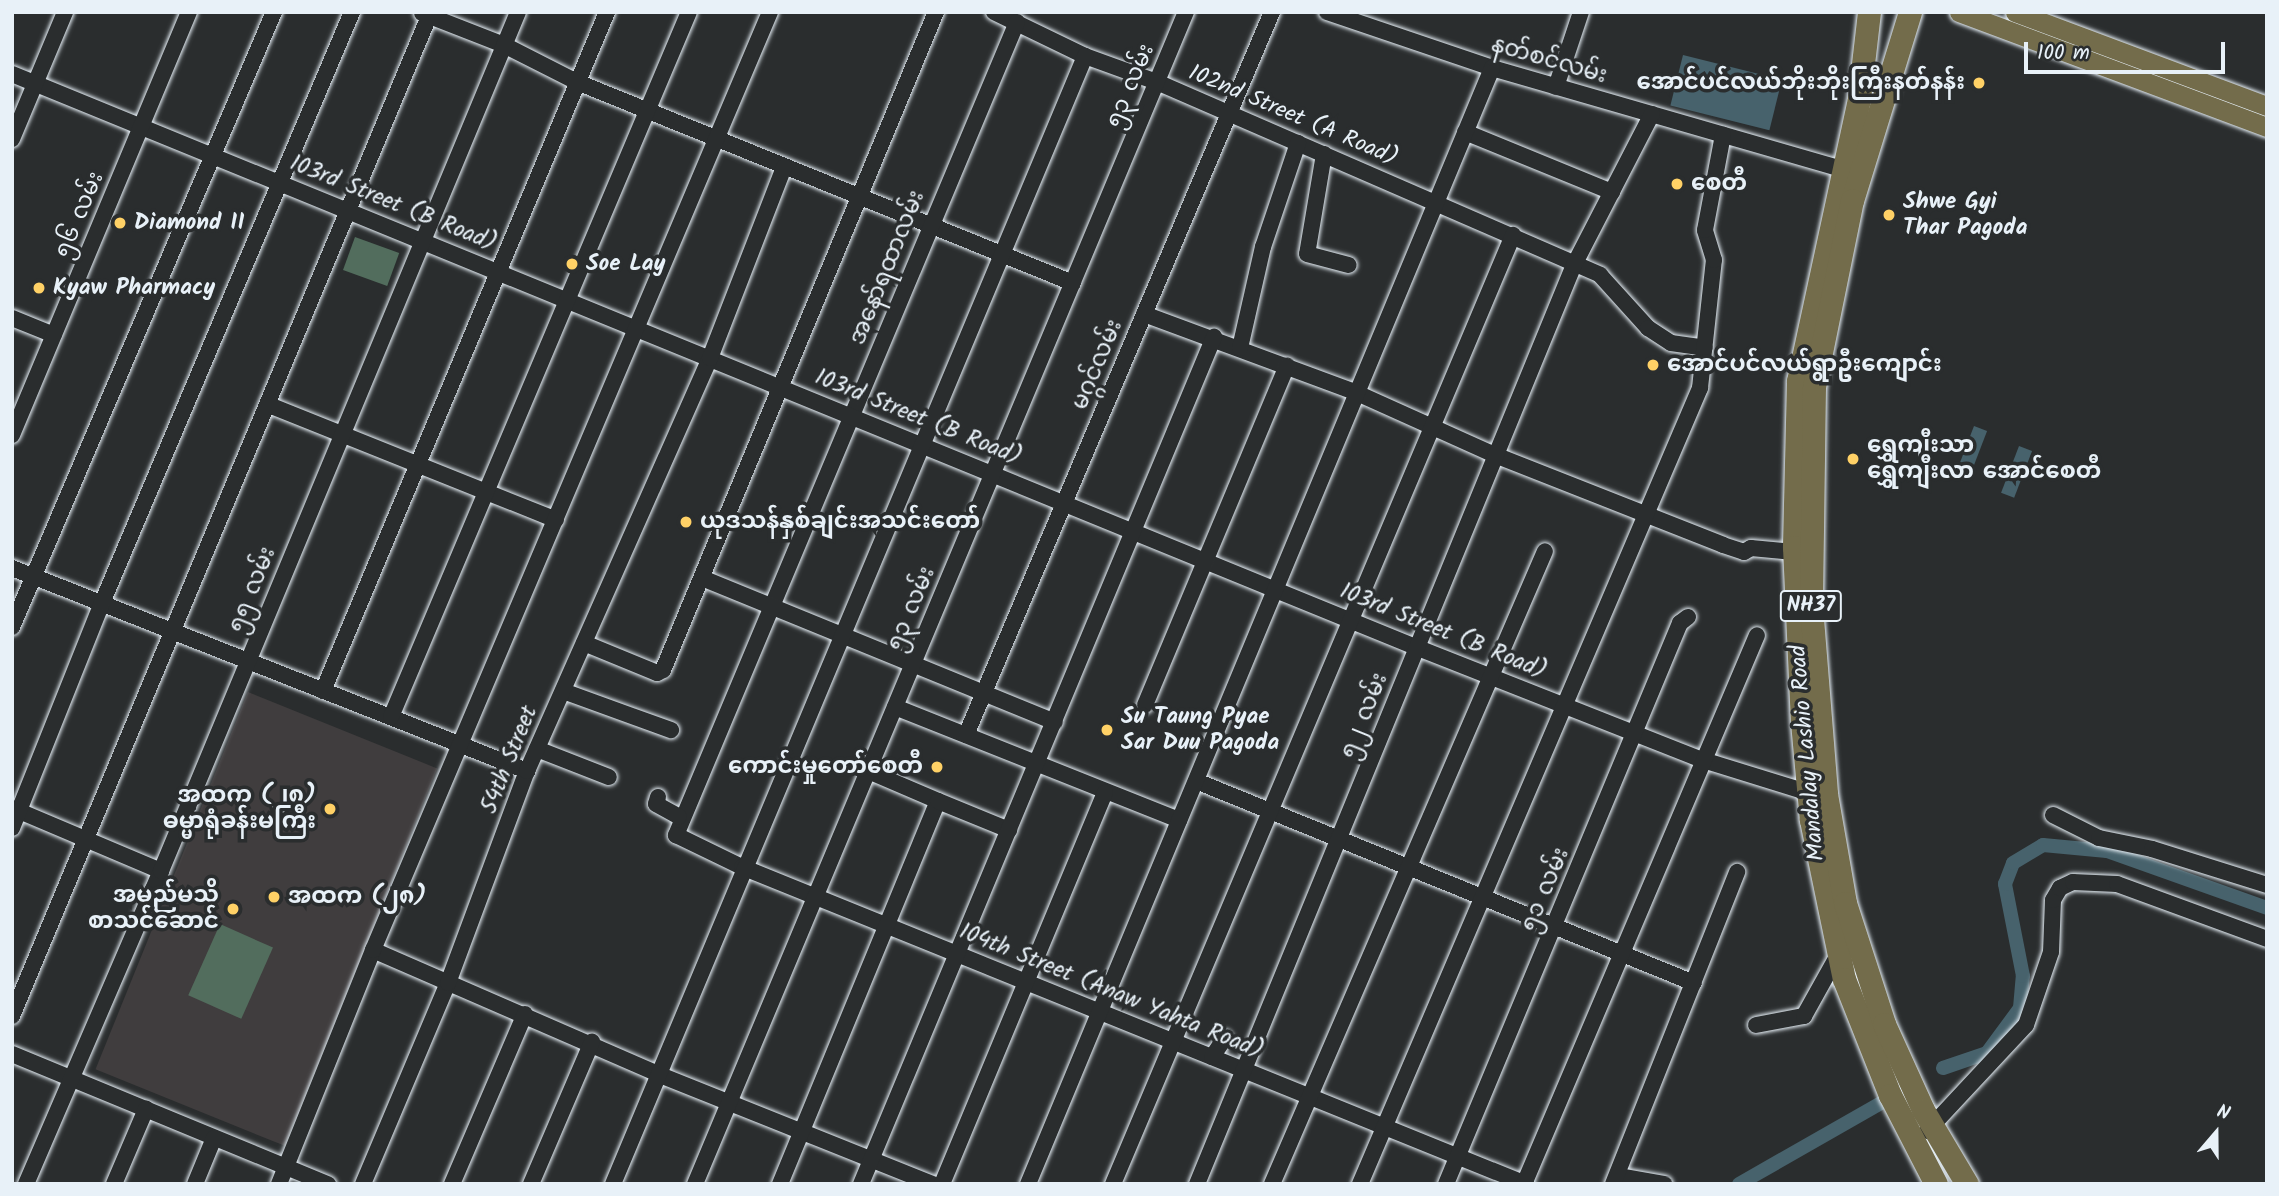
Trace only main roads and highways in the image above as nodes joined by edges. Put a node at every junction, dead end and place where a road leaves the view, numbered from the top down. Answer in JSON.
{"nodes":[{"id":1,"x":1869,"y":12,"type":"edge"},
{"id":2,"x":1910,"y":12,"type":"edge"},
{"id":3,"x":1959,"y":12,"type":"edge"},
{"id":4,"x":2015,"y":12,"type":"edge"},
{"id":5,"x":2267,"y":106,"type":"edge"},
{"id":6,"x":2267,"y":127,"type":"edge"},
{"id":7,"x":1818,"y":795,"type":"junction"},
{"id":8,"x":1936,"y":1184,"type":"edge"},
{"id":9,"x":1967,"y":1184,"type":"edge"}],
"edges":[{"from":1,"to":7,"type":"highway","name":"Mandalay Lashio Road","number":"NH37"},
{"from":2,"to":7,"type":"highway","number":"NH37"},
{"from":3,"to":6,"type":"main road"},
{"from":4,"to":5,"type":"main road"},
{"from":7,"to":8,"type":"highway","name":"Mandalay Lashio Road","number":"NH37"},
{"from":7,"to":9,"type":"highway","number":"NH37"}]}
